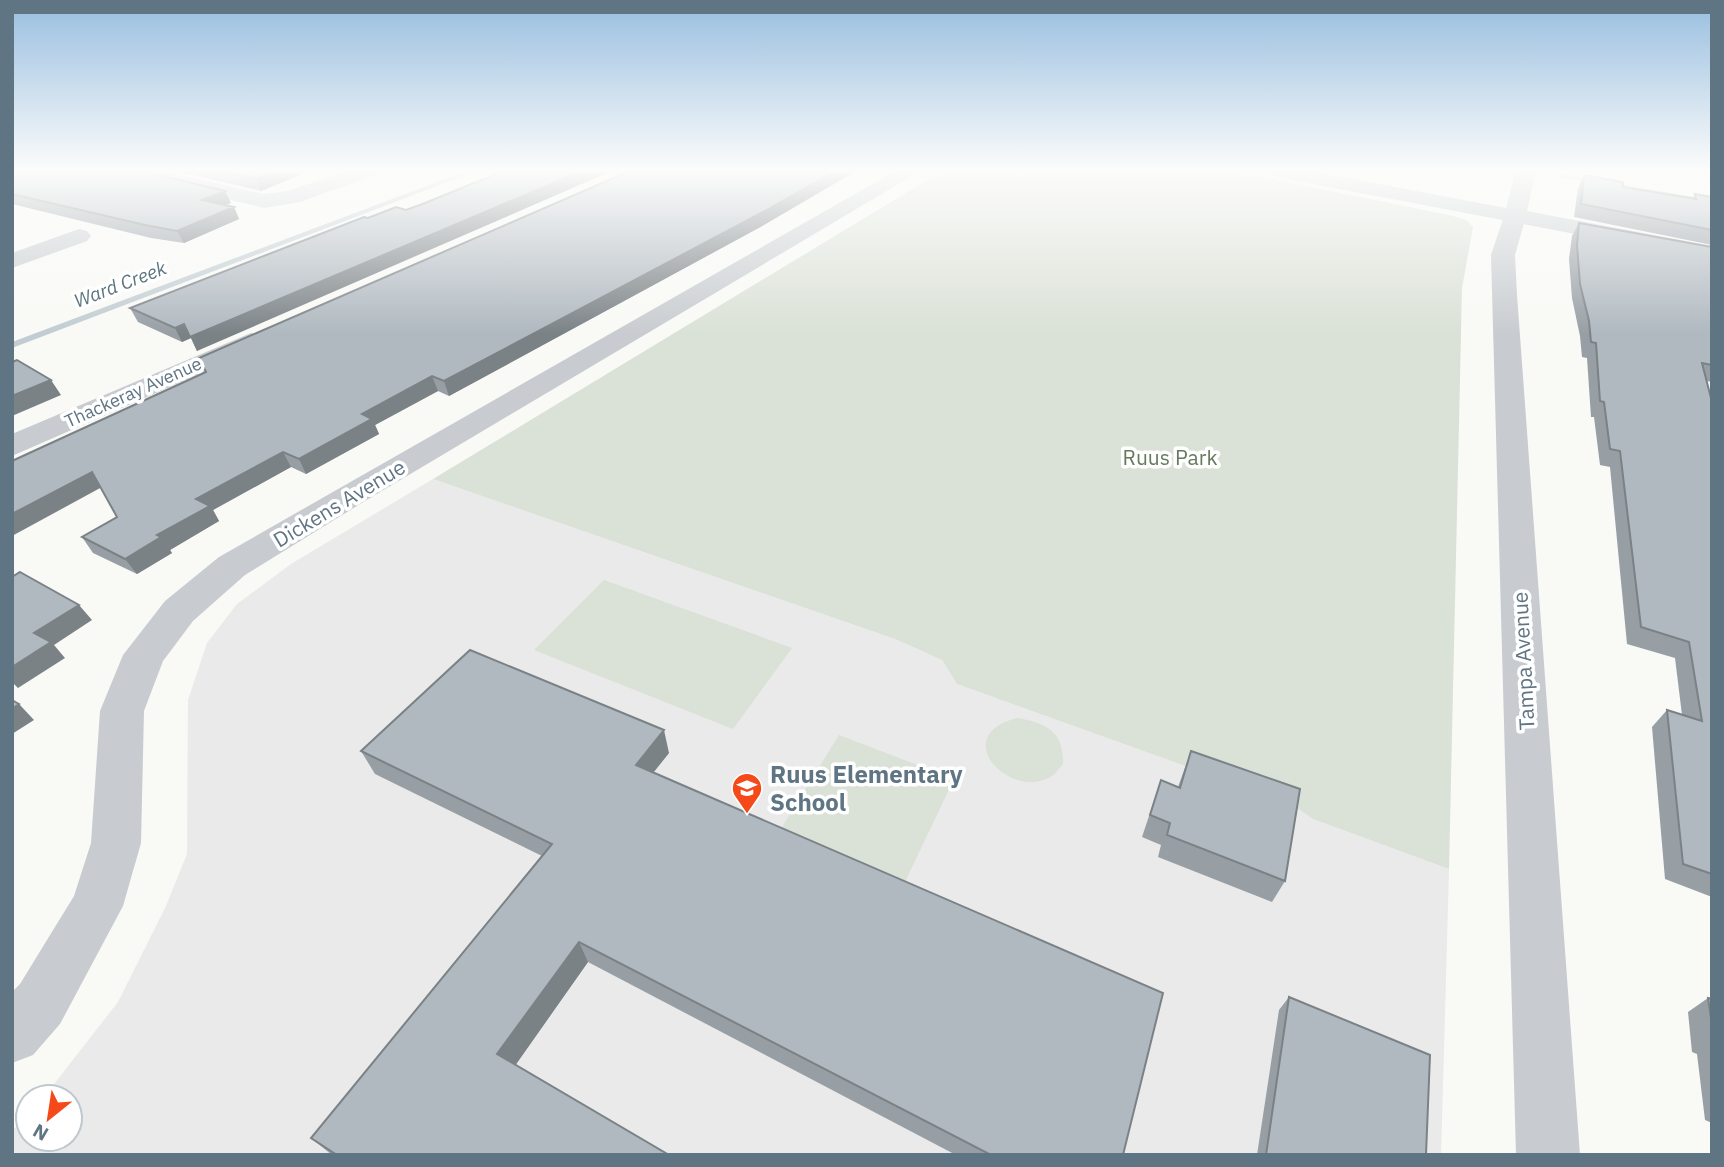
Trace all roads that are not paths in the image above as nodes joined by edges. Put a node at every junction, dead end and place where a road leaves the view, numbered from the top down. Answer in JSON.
{"nodes":[{"id":1,"x":818,"y":224,"type":"edge"},
{"id":2,"x":1512,"y":224,"type":"edge"},
{"id":3,"x":1560,"y":224,"type":"edge"},
{"id":4,"x":79,"y":236,"type":"dead end"},
{"id":5,"x":1712,"y":253,"type":"edge"},
{"id":6,"x":12,"y":261,"type":"edge"},
{"id":7,"x":273,"y":331,"type":"edge"},
{"id":8,"x":12,"y":446,"type":"edge"},
{"id":9,"x":12,"y":1034,"type":"edge"},
{"id":10,"x":1548,"y":1155,"type":"edge"}],
"edges":[{"from":1,"to":9,"type":"street","name":"Dickens Avenue"},
{"from":2,"to":10,"type":"street","name":"Tampa Avenue"},
{"from":3,"to":5,"type":"street"},
{"from":4,"to":6,"type":"street"},
{"from":7,"to":8,"type":"street","name":"Thackeray Avenue"}]}
